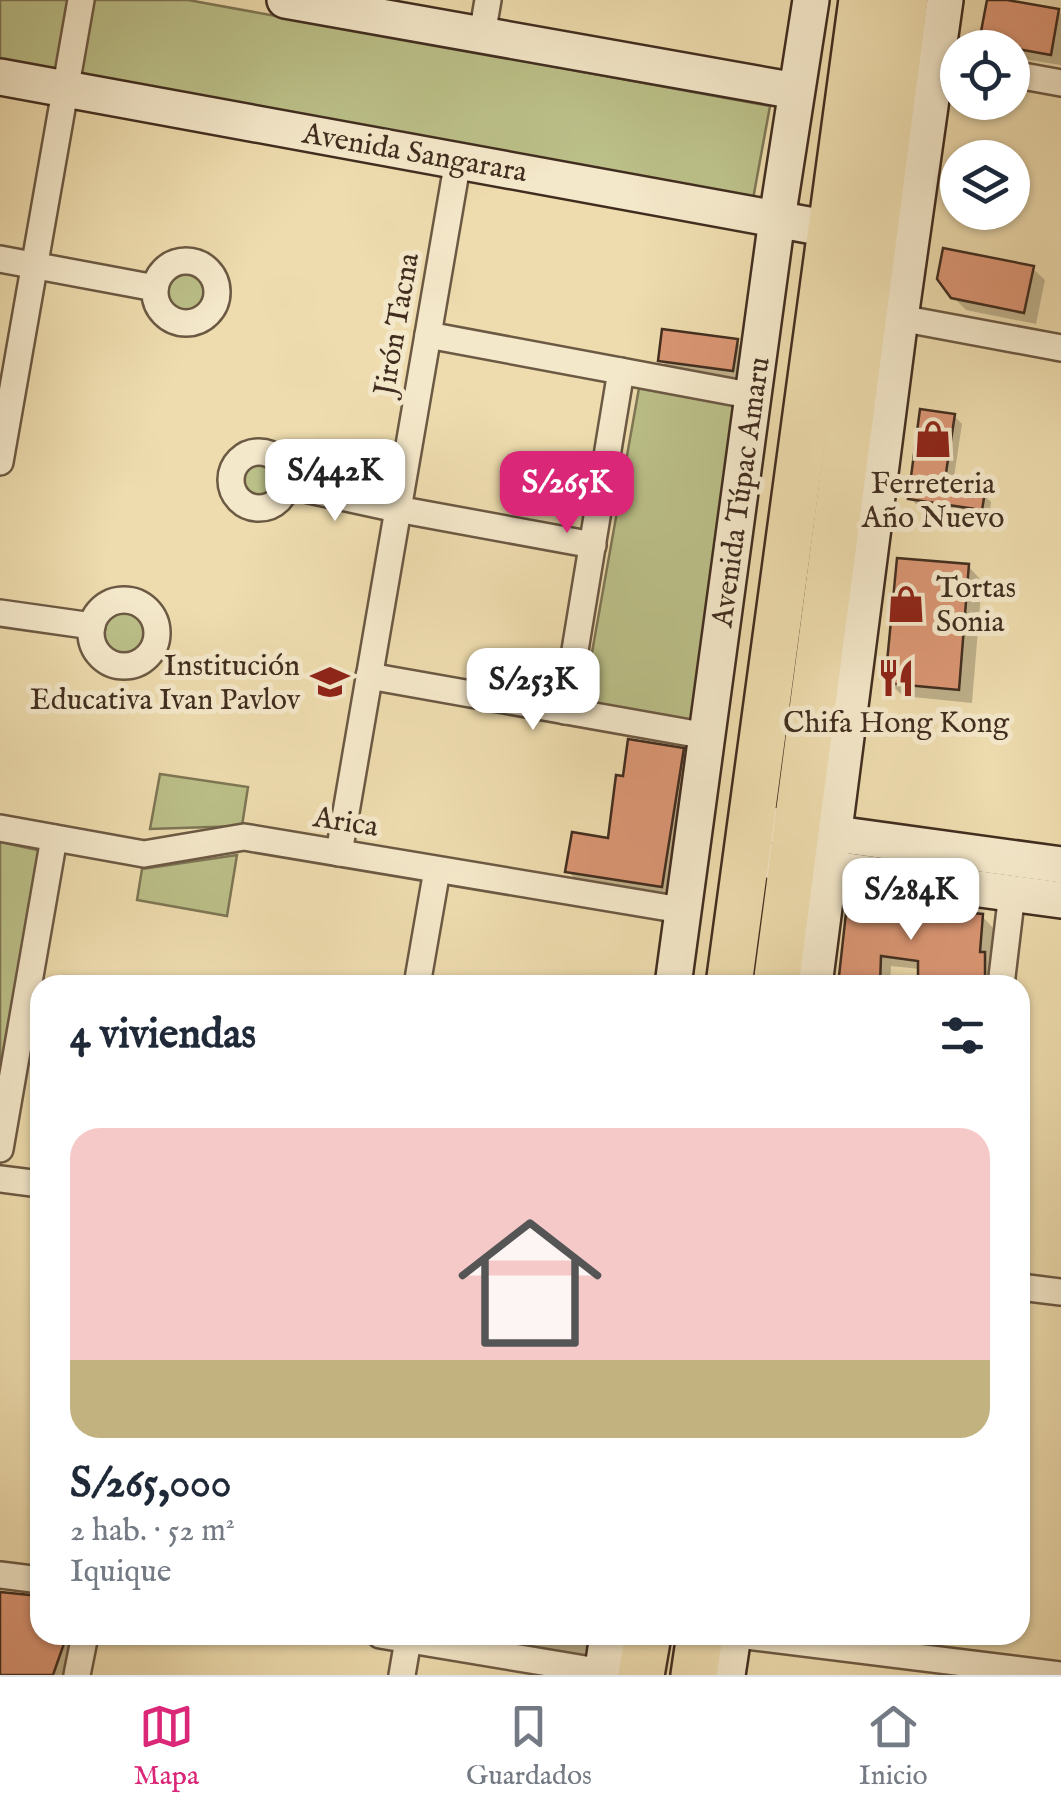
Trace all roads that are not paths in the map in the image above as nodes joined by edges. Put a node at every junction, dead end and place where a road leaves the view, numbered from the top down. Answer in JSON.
{"nodes":[{"id":1,"x":81,"y":0,"type":"edge"},
{"id":2,"x":286,"y":0,"type":"edge"},
{"id":3,"x":488,"y":0,"type":"edge"},
{"id":4,"x":810,"y":0,"type":"edge"},
{"id":5,"x":862,"y":0,"type":"edge"},
{"id":6,"x":905,"y":0,"type":"edge"},
{"id":7,"x":945,"y":0,"type":"edge"},
{"id":8,"x":482,"y":35,"type":"junction"},
{"id":9,"x":930,"y":58,"type":"edge"},
{"id":10,"x":0,"y":77,"type":"edge"},
{"id":11,"x":1030,"y":77,"type":"edge"},
{"id":12,"x":1061,"y":83,"type":"edge"},
{"id":13,"x":66,"y":88,"type":"junction"},
{"id":14,"x":796,"y":91,"type":"junction"},
{"id":15,"x":458,"y":160,"type":"junction"},
{"id":16,"x":777,"y":219,"type":"junction"},
{"id":17,"x":830,"y":229,"type":"junction"},
{"id":18,"x":0,"y":259,"type":"edge"},
{"id":19,"x":34,"y":265,"type":"junction"},
{"id":20,"x":155,"y":288,"type":"dead end"},
{"id":21,"x":900,"y":318,"type":"junction"},
{"id":22,"x":428,"y":335,"type":"junction"},
{"id":23,"x":1061,"y":348,"type":"edge"},
{"id":24,"x":622,"y":371,"type":"junction"},
{"id":25,"x":754,"y":396,"type":"junction"},
{"id":26,"x":0,"y":462,"type":"edge"},
{"id":27,"x":286,"y":485,"type":"dead end"},
{"id":28,"x":396,"y":509,"type":"junction"},
{"id":29,"x":594,"y":545,"type":"junction"},
{"id":30,"x":0,"y":613,"type":"edge"},
{"id":31,"x":92,"y":626,"type":"dead end"},
{"id":32,"x":369,"y":676,"type":"junction"},
{"id":33,"x":565,"y":711,"type":"junction"},
{"id":34,"x":706,"y":736,"type":"junction"},
{"id":35,"x":0,"y":828,"type":"edge"},
{"id":36,"x":54,"y":838,"type":"junction"},
{"id":37,"x":747,"y":840,"type":"junction"},
{"id":38,"x":812,"y":848,"type":"junction"},
{"id":39,"x":338,"y":853,"type":"junction"},
{"id":40,"x":1061,"y":864,"type":"edge"},
{"id":41,"x":437,"y":870,"type":"junction"},
{"id":42,"x":1012,"y":894,"type":"junction"},
{"id":43,"x":1061,"y":900,"type":"edge"},
{"id":44,"x":681,"y":910,"type":"junction"},
{"id":45,"x":30,"y":975,"type":"edge"},
{"id":46,"x":419,"y":975,"type":"edge"},
{"id":47,"x":674,"y":975,"type":"edge"},
{"id":48,"x":730,"y":975,"type":"edge"},
{"id":49,"x":779,"y":975,"type":"edge"},
{"id":50,"x":814,"y":975,"type":"edge"},
{"id":51,"x":1002,"y":975,"type":"edge"},
{"id":52,"x":30,"y":976,"type":"edge"},
{"id":53,"x":0,"y":1149,"type":"edge"},
{"id":54,"x":0,"y":1179,"type":"edge"},
{"id":55,"x":30,"y":1183,"type":"edge"},
{"id":56,"x":1030,"y":1288,"type":"edge"},
{"id":57,"x":1061,"y":1292,"type":"edge"},
{"id":58,"x":0,"y":1575,"type":"edge"},
{"id":59,"x":30,"y":1579,"type":"edge"},
{"id":60,"x":82,"y":1645,"type":"edge"},
{"id":61,"x":407,"y":1645,"type":"edge"},
{"id":62,"x":438,"y":1645,"type":"edge"},
{"id":63,"x":610,"y":1645,"type":"edge"},
{"id":64,"x":640,"y":1645,"type":"edge"},
{"id":65,"x":698,"y":1645,"type":"edge"},
{"id":66,"x":734,"y":1645,"type":"edge"},
{"id":67,"x":913,"y":1646,"type":"edge"},
{"id":68,"x":615,"y":1674,"type":"edge"},
{"id":69,"x":77,"y":1675,"type":"edge"},
{"id":70,"x":402,"y":1675,"type":"edge"},
{"id":71,"x":694,"y":1675,"type":"edge"},
{"id":72,"x":727,"y":1675,"type":"edge"},
{"id":73,"x":1061,"y":1675,"type":"edge"}],
"edges":[{"from":1,"to":13,"type":"street"},
{"from":2,"to":8,"type":"street"},
{"from":3,"to":8,"type":"street"},
{"from":4,"to":14,"type":"street","name":"Avenida Túpac Amaru"},
{"from":5,"to":17,"type":"highway","name":"Avenida Túpac Amaru"},
{"from":6,"to":9,"type":"highway"},
{"from":7,"to":9,"type":"street"},
{"from":8,"to":14,"type":"street"},
{"from":9,"to":21,"type":"street"},
{"from":9,"to":38,"type":"highway"},
{"from":10,"to":13,"type":"street","name":"Avenida Sangarara"},
{"from":11,"to":12,"type":"street"},
{"from":13,"to":15,"type":"street","name":"Avenida Sangarara"},
{"from":13,"to":19,"type":"street"},
{"from":14,"to":16,"type":"street","name":"Avenida Túpac Amaru"},
{"from":15,"to":16,"type":"street","name":"Avenida Sangarara"},
{"from":15,"to":22,"type":"street","name":"Jirón Tacna"},
{"from":16,"to":17,"type":"street","name":"Avenida Sangarara"},
{"from":16,"to":25,"type":"street","name":"Avenida Túpac Amaru"},
{"from":17,"to":37,"type":"highway","name":"Avenida Túpac Amaru"},
{"from":18,"to":19,"type":"street"},
{"from":19,"to":20,"type":"street"},
{"from":19,"to":26,"type":"street"},
{"from":21,"to":23,"type":"street"},
{"from":21,"to":38,"type":"street"},
{"from":22,"to":24,"type":"street"},
{"from":22,"to":28,"type":"street","name":"Jirón Tacna"},
{"from":24,"to":25,"type":"street"},
{"from":24,"to":29,"type":"street"},
{"from":25,"to":34,"type":"street","name":"Avenida Túpac Amaru"},
{"from":27,"to":28,"type":"street"},
{"from":28,"to":29,"type":"street"},
{"from":28,"to":32,"type":"street","name":"Jirón Tacna"},
{"from":29,"to":33,"type":"street"},
{"from":30,"to":31,"type":"street"},
{"from":32,"to":33,"type":"street"},
{"from":32,"to":39,"type":"street","name":"Jirón Tacna"},
{"from":33,"to":34,"type":"street"},
{"from":34,"to":44,"type":"street","name":"Avenida Túpac Amaru"},
{"from":35,"to":36,"type":"street","name":"Arica"},
{"from":36,"to":39,"type":"street","name":"Arica"},
{"from":36,"to":45,"type":"street"},
{"from":37,"to":38,"type":"street"},
{"from":37,"to":48,"type":"highway","name":"Avenida Túpac Amaru"},
{"from":38,"to":40,"type":"street"},
{"from":38,"to":42,"type":"street"},
{"from":38,"to":49,"type":"highway"},
{"from":38,"to":50,"type":"street"},
{"from":39,"to":41,"type":"street","name":"Arica"},
{"from":41,"to":44,"type":"street","name":"Arica"},
{"from":41,"to":46,"type":"street"},
{"from":42,"to":43,"type":"street"},
{"from":42,"to":51,"type":"street"},
{"from":44,"to":47,"type":"street","name":"Avenida Túpac Amaru"},
{"from":52,"to":53,"type":"street"},
{"from":54,"to":55,"type":"street"},
{"from":56,"to":57,"type":"street"},
{"from":58,"to":59,"type":"street"},
{"from":60,"to":69,"type":"street"},
{"from":61,"to":70,"type":"street"},
{"from":62,"to":68,"type":"street"},
{"from":63,"to":68,"type":"street"},
{"from":64,"to":68,"type":"highway"},
{"from":65,"to":71,"type":"highway"},
{"from":66,"to":72,"type":"street"},
{"from":67,"to":73,"type":"street"}]}
